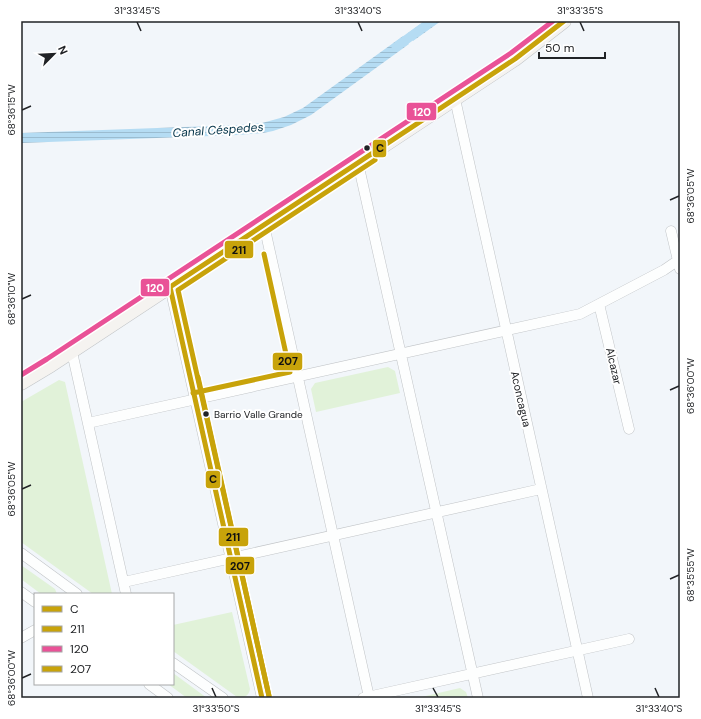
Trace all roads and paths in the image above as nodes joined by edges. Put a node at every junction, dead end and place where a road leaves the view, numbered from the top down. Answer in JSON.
{"nodes":[{"id":1,"x":564,"y":21,"type":"edge"},
{"id":2,"x":455,"y":99,"type":"junction"},
{"id":3,"x":358,"y":163,"type":"junction"},
{"id":4,"x":264,"y":225,"type":"junction"},
{"id":5,"x":671,"y":232,"type":"dead end"},
{"id":6,"x":679,"y":263,"type":"edge"},
{"id":7,"x":170,"y":287,"type":"junction"},
{"id":8,"x":599,"y":304,"type":"junction"},
{"id":9,"x":506,"y":331,"type":"junction"},
{"id":10,"x":72,"y":352,"type":"junction"},
{"id":11,"x":401,"y":354,"type":"junction"},
{"id":12,"x":298,"y":377,"type":"junction"},
{"id":13,"x":21,"y":383,"type":"edge"},
{"id":14,"x":195,"y":400,"type":"junction"},
{"id":15,"x":88,"y":423,"type":"junction"},
{"id":16,"x":628,"y":429,"type":"dead end"},
{"id":17,"x":541,"y":489,"type":"junction"},
{"id":18,"x":436,"y":513,"type":"junction"},
{"id":19,"x":333,"y":536,"type":"junction"},
{"id":20,"x":21,"y":553,"type":"edge"},
{"id":21,"x":231,"y":559,"type":"junction"},
{"id":22,"x":124,"y":582,"type":"junction"},
{"id":23,"x":21,"y":592,"type":"edge"},
{"id":24,"x":76,"y":593,"type":"edge"},
{"id":25,"x":126,"y":593,"type":"edge"},
{"id":26,"x":34,"y":601,"type":"edge"},
{"id":27,"x":34,"y":631,"type":"edge"},
{"id":28,"x":21,"y":638,"type":"edge"},
{"id":29,"x":629,"y":639,"type":"dead end"},
{"id":30,"x":577,"y":650,"type":"junction"},
{"id":31,"x":174,"y":663,"type":"edge"},
{"id":32,"x":472,"y":674,"type":"junction"},
{"id":33,"x":150,"y":685,"type":"edge"},
{"id":34,"x":366,"y":697,"type":"edge"},
{"id":35,"x":168,"y":698,"type":"edge"},
{"id":36,"x":223,"y":698,"type":"edge"},
{"id":37,"x":262,"y":698,"type":"edge"},
{"id":38,"x":478,"y":698,"type":"edge"},
{"id":39,"x":588,"y":698,"type":"edge"}],
"edges":[{"from":1,"to":2,"type":"street"},
{"from":2,"to":3,"type":"street"},
{"from":2,"to":9,"type":"street","name":"Aconcagua"},
{"from":3,"to":4,"type":"street"},
{"from":3,"to":11,"type":"street"},
{"from":4,"to":7,"type":"street"},
{"from":4,"to":12,"type":"street"},
{"from":5,"to":6,"type":"street"},
{"from":6,"to":8,"type":"street"},
{"from":7,"to":10,"type":"street"},
{"from":7,"to":14,"type":"street"},
{"from":8,"to":9,"type":"street"},
{"from":8,"to":16,"type":"street","name":"Alcazar"},
{"from":9,"to":11,"type":"street"},
{"from":9,"to":17,"type":"street","name":"Aconcagua"},
{"from":10,"to":13,"type":"street"},
{"from":10,"to":15,"type":"street"},
{"from":11,"to":12,"type":"street"},
{"from":11,"to":18,"type":"street"},
{"from":12,"to":14,"type":"street"},
{"from":12,"to":19,"type":"street"},
{"from":14,"to":15,"type":"street"},
{"from":14,"to":21,"type":"street"},
{"from":15,"to":22,"type":"street"},
{"from":17,"to":18,"type":"street"},
{"from":17,"to":30,"type":"street","name":"Aconcagua"},
{"from":18,"to":19,"type":"street"},
{"from":18,"to":32,"type":"street"},
{"from":19,"to":21,"type":"street"},
{"from":19,"to":34,"type":"street"},
{"from":20,"to":24,"type":"street"},
{"from":21,"to":22,"type":"street"},
{"from":21,"to":37,"type":"street"},
{"from":22,"to":25,"type":"street"},
{"from":23,"to":26,"type":"street"},
{"from":27,"to":28,"type":"street"},
{"from":29,"to":30,"type":"street"},
{"from":30,"to":32,"type":"street"},
{"from":30,"to":39,"type":"street","name":"Aconcagua"},
{"from":31,"to":36,"type":"street"},
{"from":32,"to":34,"type":"street"},
{"from":32,"to":38,"type":"street"},
{"from":33,"to":35,"type":"street"}]}
